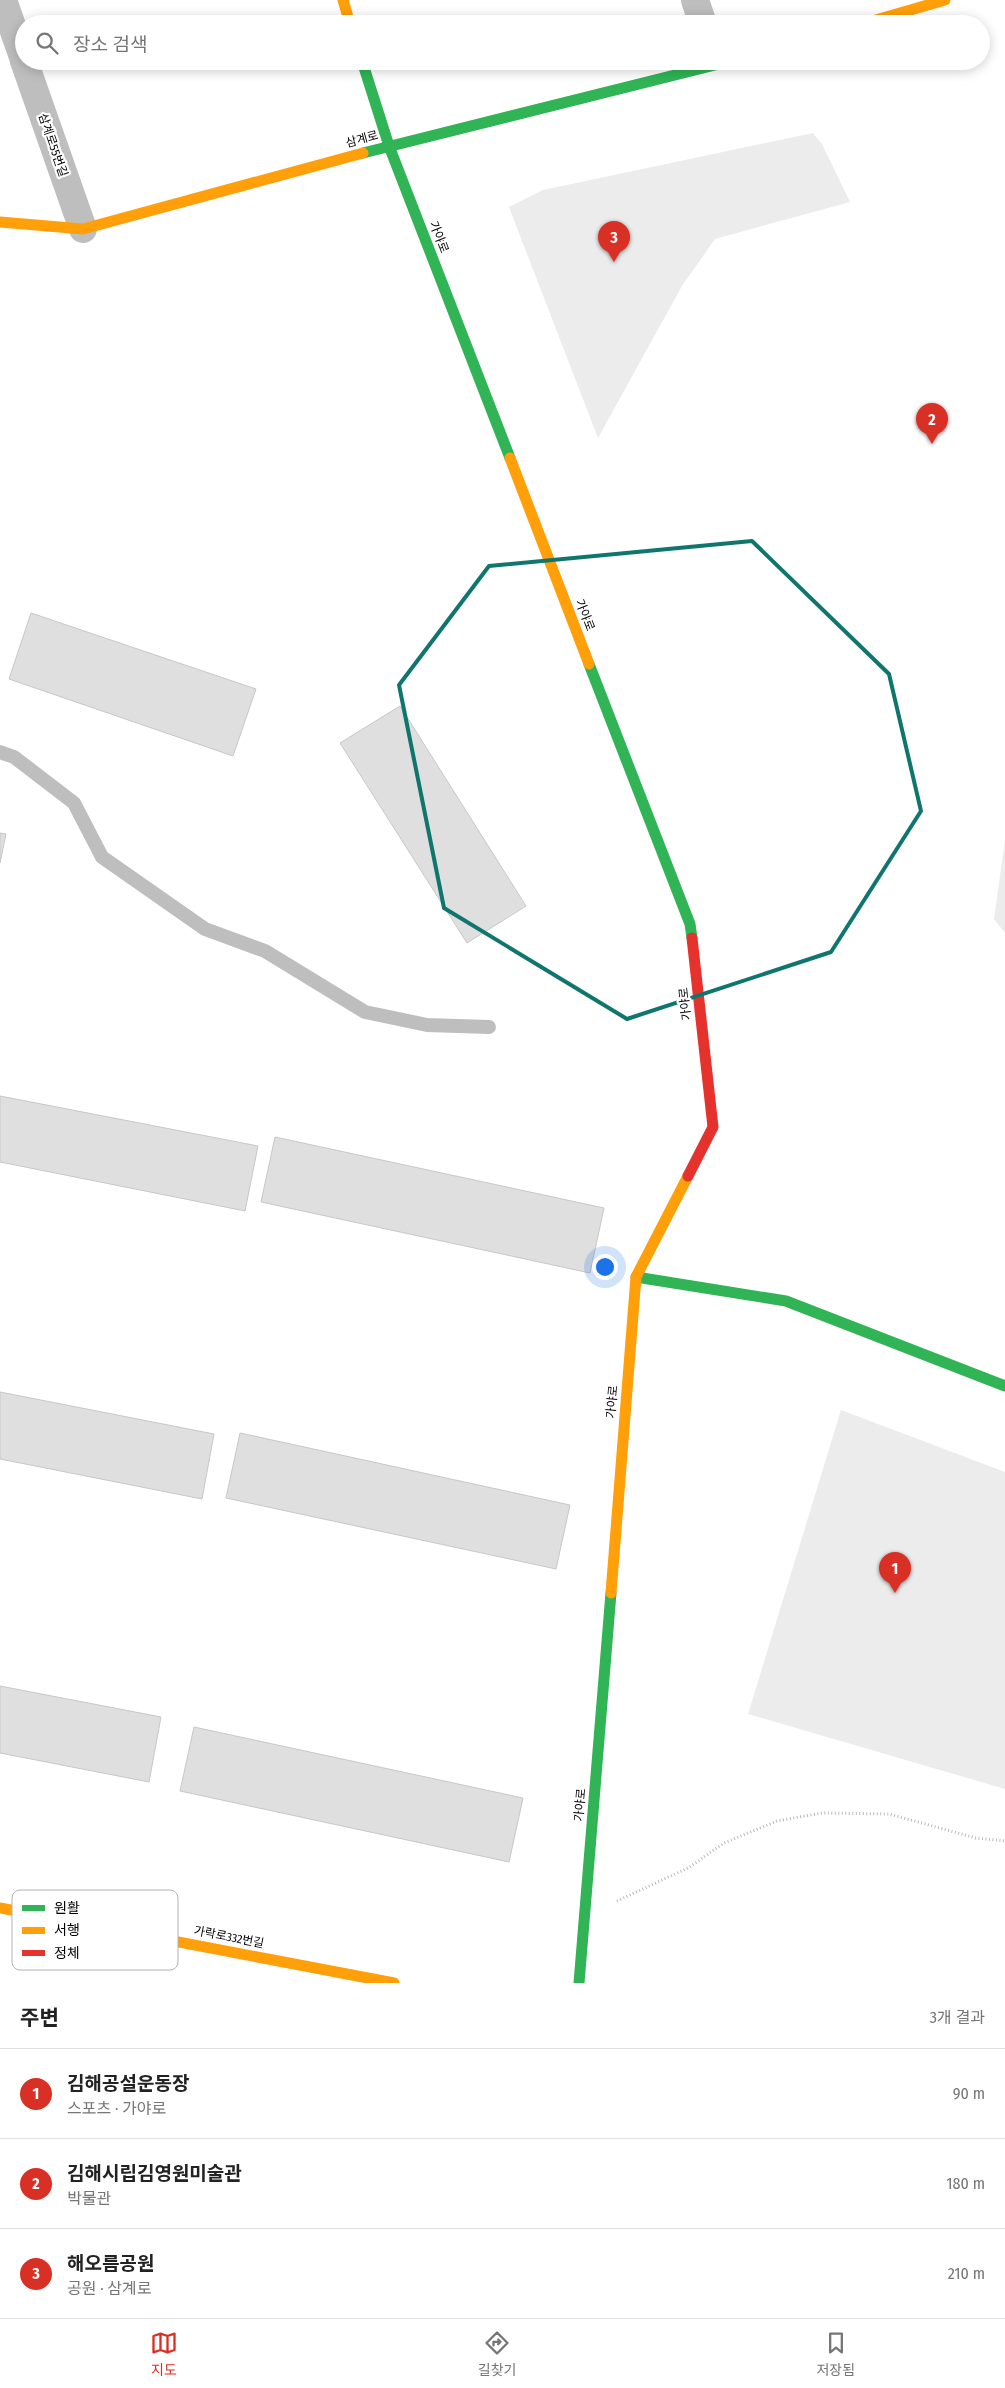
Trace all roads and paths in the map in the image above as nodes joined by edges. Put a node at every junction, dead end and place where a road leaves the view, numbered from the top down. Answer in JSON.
{"nodes":[{"id":1,"x":3,"y":0,"type":"edge"},
{"id":2,"x":343,"y":0,"type":"edge"},
{"id":3,"x":695,"y":0,"type":"edge"},
{"id":4,"x":945,"y":0,"type":"edge"},
{"id":5,"x":347,"y":15,"type":"edge"},
{"id":6,"x":700,"y":15,"type":"edge"},
{"id":7,"x":893,"y":15,"type":"edge"},
{"id":8,"x":15,"y":35,"type":"edge"},
{"id":9,"x":27,"y":70,"type":"edge"},
{"id":10,"x":365,"y":70,"type":"edge"},
{"id":11,"x":690,"y":70,"type":"edge"},
{"id":12,"x":389,"y":146,"type":"junction"},
{"id":13,"x":0,"y":222,"type":"edge"},
{"id":14,"x":83,"y":229,"type":"junction"},
{"id":15,"x":0,"y":752,"type":"edge"},
{"id":16,"x":489,"y":1027,"type":"dead end"},
{"id":17,"x":636,"y":1277,"type":"junction"},
{"id":18,"x":1005,"y":1386,"type":"edge"},
{"id":19,"x":1005,"y":1841,"type":"edge"},
{"id":20,"x":584,"y":1916,"type":"junction"},
{"id":21,"x":178,"y":1942,"type":"edge"},
{"id":22,"x":394,"y":1983,"type":"edge"},
{"id":23,"x":579,"y":1983,"type":"edge"}],
"edges":[{"from":1,"to":8,"type":"street","name":"삼계로55번길"},
{"from":2,"to":5,"type":"main road"},
{"from":3,"to":6,"type":"street"},
{"from":4,"to":7,"type":"main road"},
{"from":9,"to":14,"type":"street","name":"삼계로55번길"},
{"from":10,"to":12,"type":"main road","name":"가야로"},
{"from":11,"to":12,"type":"main road","name":"삼계로"},
{"from":12,"to":14,"type":"main road","name":"삼계로"},
{"from":12,"to":17,"type":"main road","name":"가야로"},
{"from":13,"to":14,"type":"main road","name":"삼계로"},
{"from":15,"to":16,"type":"lane"},
{"from":17,"to":18,"type":"main road"},
{"from":17,"to":20,"type":"main road","name":"가야로"},
{"from":19,"to":20,"type":"path"},
{"from":20,"to":23,"type":"main road","name":"가야로"},
{"from":21,"to":22,"type":"main road","name":"가락로332번길"}]}
